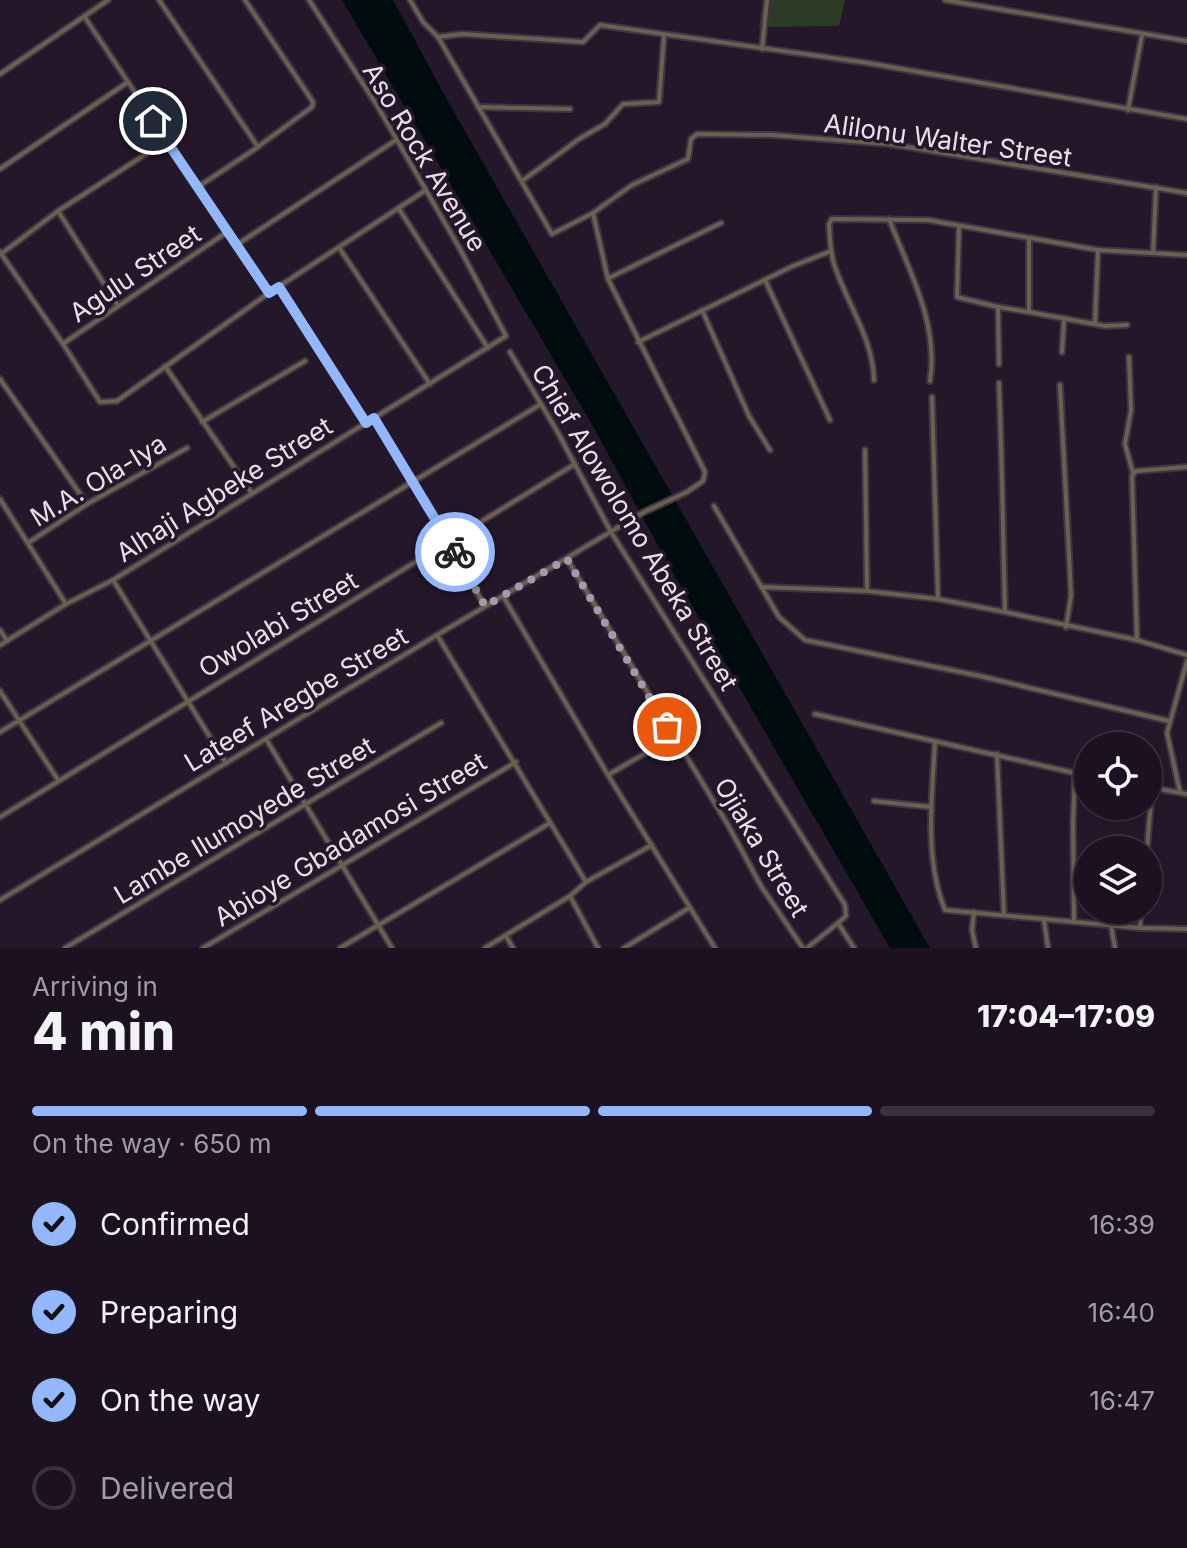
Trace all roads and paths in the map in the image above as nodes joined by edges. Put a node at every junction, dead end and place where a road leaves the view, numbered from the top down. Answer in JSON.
{"nodes":[{"id":1,"x":108,"y":0,"type":"edge"},
{"id":2,"x":159,"y":0,"type":"edge"},
{"id":3,"x":245,"y":0,"type":"edge"},
{"id":4,"x":309,"y":0,"type":"edge"},
{"id":5,"x":410,"y":0,"type":"edge"},
{"id":6,"x":767,"y":0,"type":"edge"},
{"id":7,"x":945,"y":0,"type":"edge"},
{"id":8,"x":84,"y":16,"type":"junction"},
{"id":9,"x":1142,"y":35,"type":"junction"},
{"id":10,"x":664,"y":36,"type":"junction"},
{"id":11,"x":438,"y":37,"type":"junction"},
{"id":12,"x":1187,"y":41,"type":"edge"},
{"id":13,"x":762,"y":50,"type":"junction"},
{"id":14,"x":0,"y":74,"type":"edge"},
{"id":15,"x":128,"y":82,"type":"junction"},
{"id":16,"x":478,"y":107,"type":"junction"},
{"id":17,"x":570,"y":109,"type":"dead end"},
{"id":18,"x":1128,"y":110,"type":"junction"},
{"id":19,"x":1187,"y":119,"type":"edge"},
{"id":20,"x":396,"y":140,"type":"junction"},
{"id":21,"x":166,"y":141,"type":"junction"},
{"id":22,"x":258,"y":147,"type":"junction"},
{"id":23,"x":0,"y":169,"type":"edge"},
{"id":24,"x":522,"y":181,"type":"junction"},
{"id":25,"x":198,"y":187,"type":"junction"},
{"id":26,"x":1156,"y":187,"type":"junction"},
{"id":27,"x":426,"y":190,"type":"junction"},
{"id":28,"x":1187,"y":193,"type":"edge"},
{"id":29,"x":399,"y":209,"type":"junction"},
{"id":30,"x":58,"y":211,"type":"junction"},
{"id":31,"x":593,"y":213,"type":"junction"},
{"id":32,"x":889,"y":218,"type":"junction"},
{"id":33,"x":721,"y":223,"type":"dead end"},
{"id":34,"x":959,"y":226,"type":"junction"},
{"id":35,"x":227,"y":232,"type":"junction"},
{"id":36,"x":1029,"y":239,"type":"junction"},
{"id":37,"x":237,"y":244,"type":"junction"},
{"id":38,"x":340,"y":249,"type":"junction"},
{"id":39,"x":1098,"y":250,"type":"junction"},
{"id":40,"x":831,"y":251,"type":"junction"},
{"id":41,"x":0,"y":253,"type":"edge"},
{"id":42,"x":1153,"y":254,"type":"junction"},
{"id":43,"x":1187,"y":255,"type":"edge"},
{"id":44,"x":608,"y":279,"type":"junction"},
{"id":45,"x":765,"y":280,"type":"junction"},
{"id":46,"x":279,"y":287,"type":"junction"},
{"id":47,"x":269,"y":293,"type":"junction"},
{"id":48,"x":118,"y":306,"type":"junction"},
{"id":49,"x":998,"y":307,"type":"junction"},
{"id":50,"x":702,"y":310,"type":"junction"},
{"id":51,"x":1029,"y":312,"type":"junction"},
{"id":52,"x":1064,"y":320,"type":"junction"},
{"id":53,"x":1095,"y":323,"type":"junction"},
{"id":54,"x":1127,"y":325,"type":"dead end"},
{"id":55,"x":506,"y":336,"type":"joint"},
{"id":56,"x":638,"y":342,"type":"junction"},
{"id":57,"x":63,"y":344,"type":"junction"},
{"id":58,"x":488,"y":349,"type":"junction"},
{"id":59,"x":510,"y":352,"type":"dead end"},
{"id":60,"x":1062,"y":352,"type":"dead end"},
{"id":61,"x":1129,"y":357,"type":"dead end"},
{"id":62,"x":305,"y":361,"type":"dead end"},
{"id":63,"x":999,"y":364,"type":"dead end"},
{"id":64,"x":165,"y":366,"type":"junction"},
{"id":65,"x":0,"y":379,"type":"edge"},
{"id":66,"x":874,"y":380,"type":"dead end"},
{"id":67,"x":930,"y":381,"type":"dead end"},
{"id":68,"x":999,"y":383,"type":"dead end"},
{"id":69,"x":430,"y":384,"type":"junction"},
{"id":70,"x":1060,"y":385,"type":"dead end"},
{"id":71,"x":932,"y":397,"type":"dead end"},
{"id":72,"x":541,"y":404,"type":"junction"},
{"id":73,"x":374,"y":418,"type":"junction"},
{"id":74,"x":830,"y":420,"type":"dead end"},
{"id":75,"x":202,"y":422,"type":"junction"},
{"id":76,"x":366,"y":423,"type":"junction"},
{"id":77,"x":187,"y":448,"type":"dead end"},
{"id":78,"x":770,"y":450,"type":"dead end"},
{"id":79,"x":865,"y":450,"type":"dead end"},
{"id":80,"x":575,"y":464,"type":"junction"},
{"id":81,"x":1187,"y":467,"type":"edge"},
{"id":82,"x":1133,"y":473,"type":"junction"},
{"id":83,"x":412,"y":481,"type":"junction"},
{"id":84,"x":251,"y":493,"type":"junction"},
{"id":85,"x":0,"y":499,"type":"edge"},
{"id":86,"x":87,"y":504,"type":"junction"},
{"id":87,"x":714,"y":506,"type":"dead end"},
{"id":88,"x":611,"y":532,"type":"junction"},
{"id":89,"x":448,"y":541,"type":"junction"},
{"id":90,"x":28,"y":543,"type":"junction"},
{"id":91,"x":567,"y":559,"type":"junction"},
{"id":92,"x":113,"y":580,"type":"junction"},
{"id":93,"x":761,"y":587,"type":"junction"},
{"id":94,"x":867,"y":591,"type":"junction"},
{"id":95,"x":503,"y":596,"type":"junction"},
{"id":96,"x":938,"y":599,"type":"junction"},
{"id":97,"x":66,"y":604,"type":"junction"},
{"id":98,"x":485,"y":606,"type":"junction"},
{"id":99,"x":1005,"y":612,"type":"junction"},
{"id":100,"x":1066,"y":627,"type":"junction"},
{"id":101,"x":0,"y":630,"type":"edge"},
{"id":102,"x":437,"y":635,"type":"junction"},
{"id":103,"x":1137,"y":640,"type":"junction"},
{"id":104,"x":7,"y":641,"type":"junction"},
{"id":105,"x":151,"y":642,"type":"junction"},
{"id":106,"x":0,"y":645,"type":"edge"},
{"id":107,"x":1187,"y":658,"type":"edge"},
{"id":108,"x":0,"y":691,"type":"edge"},
{"id":109,"x":186,"y":701,"type":"junction"},
{"id":110,"x":815,"y":714,"type":"dead end"},
{"id":111,"x":19,"y":721,"type":"junction"},
{"id":112,"x":1169,"y":721,"type":"junction"},
{"id":113,"x":441,"y":723,"type":"dead end"},
{"id":114,"x":0,"y":732,"type":"edge"},
{"id":115,"x":673,"y":737,"type":"junction"},
{"id":116,"x":266,"y":739,"type":"junction"},
{"id":117,"x":935,"y":742,"type":"junction"},
{"id":118,"x":997,"y":754,"type":"junction"},
{"id":119,"x":516,"y":762,"type":"junction"},
{"id":120,"x":226,"y":763,"type":"junction"},
{"id":121,"x":1074,"y":773,"type":"edge"},
{"id":122,"x":608,"y":775,"type":"junction"},
{"id":123,"x":58,"y":780,"type":"junction"},
{"id":124,"x":1162,"y":790,"type":"edge"},
{"id":125,"x":1180,"y":792,"type":"junction"},
{"id":126,"x":1187,"y":794,"type":"edge"},
{"id":127,"x":1074,"y":798,"type":"edge"},
{"id":128,"x":874,"y":801,"type":"dead end"},
{"id":129,"x":306,"y":804,"type":"junction"},
{"id":130,"x":931,"y":807,"type":"junction"},
{"id":131,"x":0,"y":817,"type":"edge"},
{"id":132,"x":550,"y":823,"type":"junction"},
{"id":133,"x":652,"y":845,"type":"junction"},
{"id":134,"x":342,"y":866,"type":"junction"},
{"id":135,"x":586,"y":882,"type":"junction"},
{"id":136,"x":570,"y":896,"type":"junction"},
{"id":137,"x":0,"y":900,"type":"edge"},
{"id":138,"x":689,"y":908,"type":"junction"},
{"id":139,"x":974,"y":912,"type":"junction"},
{"id":140,"x":1004,"y":915,"type":"junction"},
{"id":141,"x":1044,"y":920,"type":"junction"},
{"id":142,"x":1074,"y":922,"type":"joint"},
{"id":143,"x":838,"y":923,"type":"junction"},
{"id":144,"x":1099,"y":924,"type":"edge"},
{"id":145,"x":1140,"y":924,"type":"edge"},
{"id":146,"x":378,"y":925,"type":"junction"},
{"id":147,"x":1111,"y":925,"type":"junction"},
{"id":148,"x":1140,"y":928,"type":"junction"},
{"id":149,"x":1187,"y":929,"type":"edge"},
{"id":150,"x":506,"y":936,"type":"junction"},
{"id":151,"x":65,"y":948,"type":"edge"},
{"id":152,"x":203,"y":948,"type":"edge"},
{"id":153,"x":340,"y":948,"type":"edge"},
{"id":154,"x":392,"y":948,"type":"edge"},
{"id":155,"x":485,"y":948,"type":"edge"},
{"id":156,"x":513,"y":948,"type":"edge"},
{"id":157,"x":598,"y":948,"type":"edge"},
{"id":158,"x":624,"y":948,"type":"edge"},
{"id":159,"x":715,"y":948,"type":"edge"},
{"id":160,"x":805,"y":948,"type":"edge"},
{"id":161,"x":854,"y":948,"type":"edge"},
{"id":162,"x":976,"y":948,"type":"edge"},
{"id":163,"x":1048,"y":948,"type":"edge"},
{"id":164,"x":1115,"y":948,"type":"edge"}],
"edges":[{"from":1,"to":8,"type":"street"},
{"from":2,"to":22,"type":"street"},
{"from":3,"to":22,"type":"street"},
{"from":4,"to":20,"type":"street","name":"Aso Rock Avenue"},
{"from":5,"to":11,"type":"street"},
{"from":6,"to":13,"type":"street"},
{"from":7,"to":9,"type":"street"},
{"from":8,"to":14,"type":"street"},
{"from":8,"to":15,"type":"street"},
{"from":9,"to":12,"type":"street"},
{"from":9,"to":18,"type":"street"},
{"from":10,"to":11,"type":"street"},
{"from":10,"to":13,"type":"street"},
{"from":10,"to":24,"type":"street"},
{"from":11,"to":16,"type":"street"},
{"from":13,"to":18,"type":"street"},
{"from":15,"to":21,"type":"street"},
{"from":15,"to":23,"type":"street"},
{"from":16,"to":17,"type":"street"},
{"from":16,"to":24,"type":"street"},
{"from":18,"to":19,"type":"street"},
{"from":20,"to":27,"type":"street","name":"Aso Rock Avenue"},
{"from":20,"to":37,"type":"street"},
{"from":21,"to":25,"type":"street"},
{"from":21,"to":30,"type":"street"},
{"from":22,"to":25,"type":"street"},
{"from":24,"to":31,"type":"street","name":"Alilonu Walter Street"},
{"from":25,"to":35,"type":"street"},
{"from":26,"to":28,"type":"street","name":"Alilonu Walter Street"},
{"from":26,"to":31,"type":"street","name":"Alilonu Walter Street"},
{"from":26,"to":42,"type":"street"},
{"from":27,"to":29,"type":"street"},
{"from":27,"to":55,"type":"street","name":"Aso Rock Avenue"},
{"from":29,"to":38,"type":"street"},
{"from":29,"to":58,"type":"street"},
{"from":30,"to":41,"type":"street"},
{"from":30,"to":48,"type":"street"},
{"from":31,"to":44,"type":"street"},
{"from":32,"to":34,"type":"street"},
{"from":32,"to":40,"type":"street"},
{"from":32,"to":67,"type":"street"},
{"from":33,"to":44,"type":"street"},
{"from":34,"to":36,"type":"street"},
{"from":34,"to":49,"type":"street"},
{"from":35,"to":37,"type":"street"},
{"from":35,"to":48,"type":"street","name":"Agulu Street"},
{"from":36,"to":39,"type":"street"},
{"from":36,"to":51,"type":"street"},
{"from":37,"to":47,"type":"street"},
{"from":38,"to":46,"type":"street"},
{"from":38,"to":69,"type":"street"},
{"from":39,"to":42,"type":"street"},
{"from":39,"to":53,"type":"street"},
{"from":40,"to":45,"type":"street"},
{"from":40,"to":66,"type":"street"},
{"from":41,"to":57,"type":"street"},
{"from":42,"to":43,"type":"street"},
{"from":44,"to":56,"type":"street"},
{"from":45,"to":50,"type":"street"},
{"from":45,"to":74,"type":"street"},
{"from":46,"to":47,"type":"street"},
{"from":46,"to":76,"type":"street"},
{"from":47,"to":64,"type":"street"},
{"from":48,"to":57,"type":"street","name":"Agulu Street"},
{"from":49,"to":51,"type":"street"},
{"from":49,"to":63,"type":"street"},
{"from":50,"to":56,"type":"street"},
{"from":50,"to":78,"type":"street"},
{"from":51,"to":52,"type":"street"},
{"from":52,"to":53,"type":"street"},
{"from":52,"to":60,"type":"street"},
{"from":53,"to":54,"type":"street"},
{"from":55,"to":58,"type":"street","name":"Alhaji Agbeke Street"},
{"from":56,"to":88,"type":"street","name":"Lateef Aregbe Street"},
{"from":57,"to":64,"type":"street"},
{"from":58,"to":69,"type":"street","name":"Alhaji Agbeke Street"},
{"from":59,"to":72,"type":"street","name":"Chief Alowolomo Abeka Street"},
{"from":61,"to":82,"type":"street"},
{"from":62,"to":75,"type":"street"},
{"from":64,"to":75,"type":"street"},
{"from":65,"to":86,"type":"street"},
{"from":68,"to":99,"type":"street"},
{"from":69,"to":73,"type":"street","name":"Alhaji Agbeke Street"},
{"from":70,"to":100,"type":"street"},
{"from":71,"to":96,"type":"street"},
{"from":72,"to":80,"type":"street","name":"Chief Alowolomo Abeka Street"},
{"from":72,"to":83,"type":"street"},
{"from":73,"to":76,"type":"street","name":"Alhaji Agbeke Street"},
{"from":73,"to":83,"type":"street"},
{"from":75,"to":84,"type":"street"},
{"from":76,"to":84,"type":"street","name":"Alhaji Agbeke Street"},
{"from":77,"to":86,"type":"street","name":"M.A. Ola-Iya"},
{"from":79,"to":94,"type":"street"},
{"from":80,"to":88,"type":"street","name":"Chief Alowolomo Abeka Street"},
{"from":80,"to":89,"type":"street","name":"Owolabi Street"},
{"from":81,"to":82,"type":"street"},
{"from":82,"to":103,"type":"street"},
{"from":83,"to":89,"type":"street"},
{"from":83,"to":105,"type":"street"},
{"from":84,"to":92,"type":"street","name":"Alhaji Agbeke Street"},
{"from":85,"to":90,"type":"street"},
{"from":86,"to":90,"type":"street","name":"M.A. Ola-Iya"},
{"from":87,"to":93,"type":"street"},
{"from":88,"to":91,"type":"street","name":"Lateef Aregbe Street"},
{"from":88,"to":143,"type":"street","name":"Chief Alowolomo Abeka Street"},
{"from":89,"to":98,"type":"street"},
{"from":89,"to":109,"type":"street","name":"Owolabi Street"},
{"from":90,"to":97,"type":"street"},
{"from":91,"to":95,"type":"street","name":"Lateef Aregbe Street"},
{"from":91,"to":115,"type":"street","name":"Ojiaka Street"},
{"from":92,"to":97,"type":"street","name":"Alhaji Agbeke Street"},
{"from":92,"to":105,"type":"street"},
{"from":93,"to":94,"type":"street"},
{"from":93,"to":112,"type":"street"},
{"from":94,"to":96,"type":"street"},
{"from":95,"to":98,"type":"street","name":"Lateef Aregbe Street"},
{"from":95,"to":122,"type":"street"},
{"from":96,"to":99,"type":"street"},
{"from":97,"to":104,"type":"street","name":"Alhaji Agbeke Street"},
{"from":98,"to":102,"type":"street","name":"Lateef Aregbe Street"},
{"from":99,"to":100,"type":"street"},
{"from":100,"to":103,"type":"street"},
{"from":101,"to":104,"type":"street"},
{"from":102,"to":116,"type":"street","name":"Lateef Aregbe Street"},
{"from":102,"to":119,"type":"street"},
{"from":103,"to":107,"type":"street"},
{"from":104,"to":106,"type":"street","name":"Alhaji Agbeke Street"},
{"from":105,"to":109,"type":"street"},
{"from":105,"to":111,"type":"street"},
{"from":107,"to":112,"type":"street"},
{"from":108,"to":111,"type":"street"},
{"from":109,"to":120,"type":"street"},
{"from":109,"to":123,"type":"street","name":"Owolabi Street"},
{"from":110,"to":117,"type":"street"},
{"from":111,"to":114,"type":"street"},
{"from":111,"to":123,"type":"street"},
{"from":112,"to":125,"type":"street"},
{"from":113,"to":129,"type":"street","name":"Lambe Ilumoyede Street"},
{"from":115,"to":122,"type":"street"},
{"from":115,"to":160,"type":"street","name":"Ojiaka Street"},
{"from":116,"to":120,"type":"street","name":"Lateef Aregbe Street"},
{"from":116,"to":129,"type":"street"},
{"from":117,"to":118,"type":"street"},
{"from":117,"to":130,"type":"street"},
{"from":118,"to":121,"type":"street"},
{"from":118,"to":140,"type":"street"},
{"from":119,"to":132,"type":"street"},
{"from":119,"to":134,"type":"street","name":"Abioye Gbadamosi Street"},
{"from":120,"to":137,"type":"street","name":"Lateef Aregbe Street"},
{"from":122,"to":133,"type":"street"},
{"from":123,"to":131,"type":"street","name":"Owolabi Street"},
{"from":124,"to":125,"type":"street"},
{"from":125,"to":126,"type":"street"},
{"from":127,"to":142,"type":"street"},
{"from":128,"to":130,"type":"street"},
{"from":129,"to":134,"type":"street"},
{"from":129,"to":151,"type":"street","name":"Lambe Ilumoyede Street"},
{"from":130,"to":139,"type":"street"},
{"from":132,"to":135,"type":"street"},
{"from":132,"to":146,"type":"street"},
{"from":133,"to":135,"type":"street"},
{"from":133,"to":138,"type":"street"},
{"from":134,"to":146,"type":"street"},
{"from":134,"to":152,"type":"street","name":"Abioye Gbadamosi Street"},
{"from":135,"to":136,"type":"street"},
{"from":136,"to":150,"type":"street"},
{"from":136,"to":157,"type":"street"},
{"from":138,"to":158,"type":"street"},
{"from":138,"to":159,"type":"street"},
{"from":139,"to":140,"type":"street"},
{"from":139,"to":162,"type":"street"},
{"from":140,"to":141,"type":"street"},
{"from":141,"to":142,"type":"street"},
{"from":141,"to":163,"type":"street"},
{"from":143,"to":160,"type":"street"},
{"from":143,"to":161,"type":"street"},
{"from":144,"to":147,"type":"street"},
{"from":145,"to":148,"type":"street"},
{"from":146,"to":153,"type":"street"},
{"from":146,"to":154,"type":"street"},
{"from":147,"to":148,"type":"street"},
{"from":147,"to":164,"type":"street"},
{"from":148,"to":149,"type":"street"},
{"from":150,"to":155,"type":"street"},
{"from":150,"to":156,"type":"street"}]}
